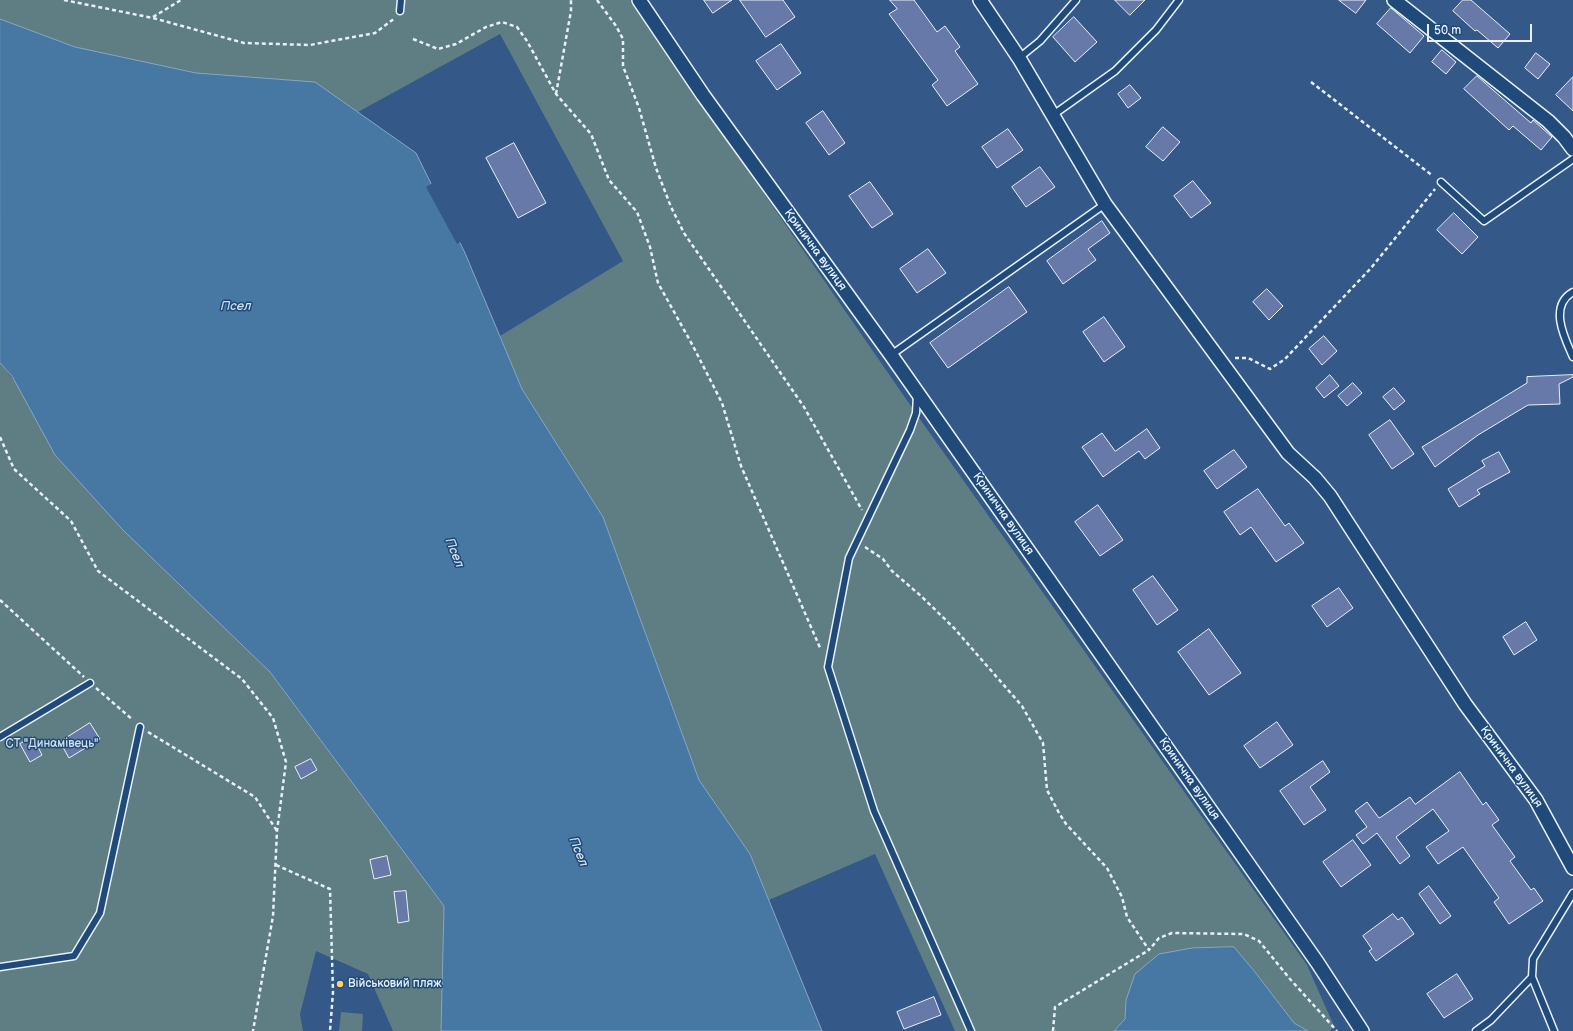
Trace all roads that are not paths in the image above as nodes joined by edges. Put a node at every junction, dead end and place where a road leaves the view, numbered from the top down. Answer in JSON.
{"nodes":[{"id":1,"x":401,"y":0,"type":"edge"},
{"id":2,"x":639,"y":0,"type":"edge"},
{"id":3,"x":980,"y":0,"type":"edge"},
{"id":4,"x":1076,"y":0,"type":"edge"},
{"id":5,"x":1179,"y":0,"type":"edge"},
{"id":6,"x":1394,"y":0,"type":"edge"},
{"id":7,"x":400,"y":11,"type":"road end"},
{"id":8,"x":1019,"y":58,"type":"junction"},
{"id":9,"x":1053,"y":115,"type":"junction"},
{"id":10,"x":1573,"y":149,"type":"edge"},
{"id":11,"x":1573,"y":158,"type":"edge"},
{"id":12,"x":1441,"y":182,"type":"road end"},
{"id":13,"x":1105,"y":204,"type":"junction"},
{"id":14,"x":1573,"y":292,"type":"edge"},
{"id":15,"x":891,"y":355,"type":"junction"},
{"id":16,"x":1573,"y":357,"type":"edge"},
{"id":17,"x":917,"y":392,"type":"junction"},
{"id":18,"x":90,"y":683,"type":"dead end"},
{"id":19,"x":140,"y":726,"type":"dead end"},
{"id":20,"x":0,"y":737,"type":"edge"},
{"id":21,"x":1573,"y":868,"type":"edge"},
{"id":22,"x":1573,"y":893,"type":"edge"},
{"id":23,"x":0,"y":967,"type":"edge"},
{"id":24,"x":1532,"y":977,"type":"junction"},
{"id":25,"x":971,"y":1031,"type":"edge"},
{"id":26,"x":1362,"y":1031,"type":"edge"},
{"id":27,"x":1476,"y":1031,"type":"edge"},
{"id":28,"x":1554,"y":1031,"type":"edge"}],
"edges":[{"from":1,"to":7,"type":"lane"},
{"from":2,"to":15,"type":"street","name":"Кринична вулиця"},
{"from":3,"to":8,"type":"street","name":"Кринична вулиця"},
{"from":4,"to":8,"type":"lane"},
{"from":5,"to":9,"type":"lane"},
{"from":6,"to":10,"type":"street"},
{"from":8,"to":9,"type":"street","name":"Кринична вулиця"},
{"from":9,"to":13,"type":"street","name":"Кринична вулиця"},
{"from":11,"to":12,"type":"lane"},
{"from":13,"to":15,"type":"lane"},
{"from":13,"to":21,"type":"street","name":"Кринична вулиця"},
{"from":14,"to":16,"type":"lane"},
{"from":15,"to":17,"type":"street","name":"Кринична вулиця"},
{"from":17,"to":25,"type":"lane"},
{"from":17,"to":26,"type":"street","name":"Кринична вулиця"},
{"from":18,"to":20,"type":"lane"},
{"from":19,"to":23,"type":"lane"},
{"from":22,"to":24,"type":"lane"},
{"from":24,"to":27,"type":"lane"},
{"from":24,"to":28,"type":"lane"}]}
